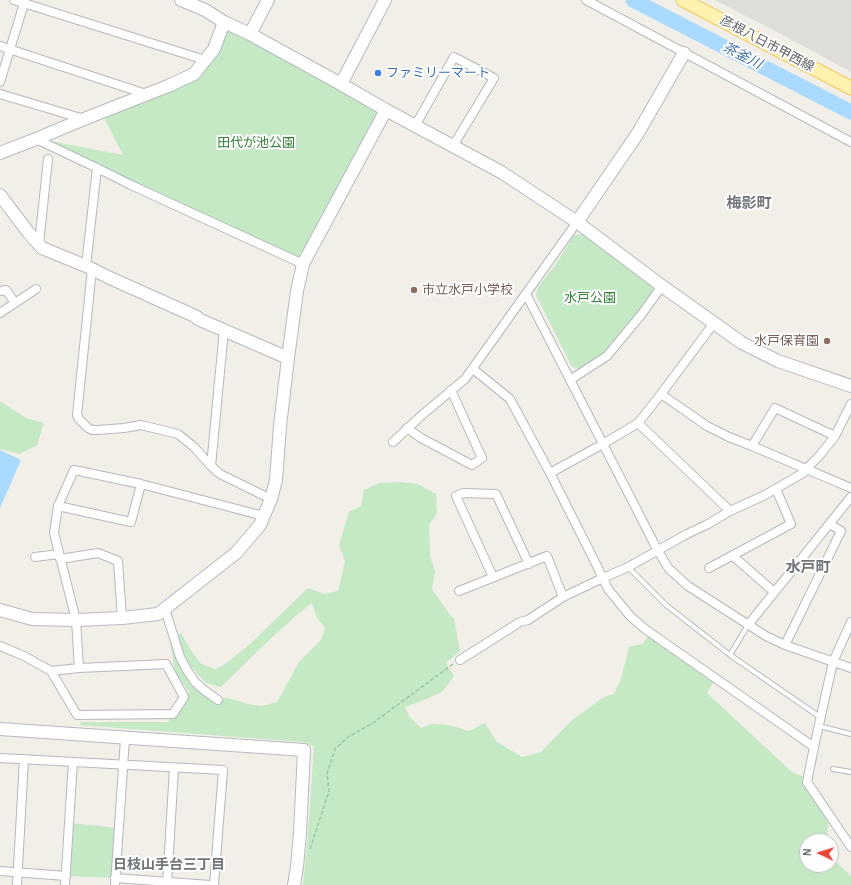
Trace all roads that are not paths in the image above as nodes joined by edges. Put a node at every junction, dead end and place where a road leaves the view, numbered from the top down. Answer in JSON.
{"nodes":[{"id":1,"x":14,"y":0,"type":"edge"},
{"id":2,"x":181,"y":0,"type":"edge"},
{"id":3,"x":268,"y":0,"type":"edge"},
{"id":4,"x":385,"y":0,"type":"edge"},
{"id":5,"x":586,"y":0,"type":"edge"},
{"id":6,"x":683,"y":0,"type":"edge"},
{"id":7,"x":24,"y":1,"type":"edge"},
{"id":8,"x":224,"y":22,"type":"junction"},
{"id":9,"x":250,"y":34,"type":"junction"},
{"id":10,"x":0,"y":46,"type":"edge"},
{"id":11,"x":10,"y":49,"type":"junction"},
{"id":12,"x":684,"y":53,"type":"junction"},
{"id":13,"x":205,"y":60,"type":"junction"},
{"id":14,"x":0,"y":82,"type":"edge"},
{"id":15,"x":341,"y":84,"type":"junction"},
{"id":16,"x":851,"y":88,"type":"edge"},
{"id":17,"x":0,"y":94,"type":"edge"},
{"id":18,"x":146,"y":94,"type":"junction"},
{"id":19,"x":386,"y":110,"type":"junction"},
{"id":20,"x":84,"y":119,"type":"junction"},
{"id":21,"x":415,"y":126,"type":"junction"},
{"id":22,"x":36,"y":139,"type":"junction"},
{"id":23,"x":851,"y":142,"type":"edge"},
{"id":24,"x":453,"y":146,"type":"junction"},
{"id":25,"x":0,"y":153,"type":"edge"},
{"id":26,"x":48,"y":159,"type":"dead end"},
{"id":27,"x":97,"y":168,"type":"junction"},
{"id":28,"x":0,"y":195,"type":"edge"},
{"id":29,"x":577,"y":222,"type":"junction"},
{"id":30,"x":39,"y":244,"type":"junction"},
{"id":31,"x":303,"y":264,"type":"junction"},
{"id":32,"x":89,"y":267,"type":"junction"},
{"id":33,"x":662,"y":286,"type":"junction"},
{"id":34,"x":36,"y":289,"type":"dead end"},
{"id":35,"x":0,"y":291,"type":"edge"},
{"id":36,"x":526,"y":294,"type":"junction"},
{"id":37,"x":15,"y":303,"type":"junction"},
{"id":38,"x":0,"y":313,"type":"edge"},
{"id":39,"x":714,"y":323,"type":"junction"},
{"id":40,"x":224,"y":330,"type":"junction"},
{"id":41,"x":288,"y":358,"type":"junction"},
{"id":42,"x":473,"y":369,"type":"junction"},
{"id":43,"x":570,"y":380,"type":"junction"},
{"id":44,"x":851,"y":386,"type":"edge"},
{"id":45,"x":451,"y":390,"type":"junction"},
{"id":46,"x":661,"y":394,"type":"junction"},
{"id":47,"x":851,"y":404,"type":"edge"},
{"id":48,"x":638,"y":423,"type":"junction"},
{"id":49,"x":407,"y":428,"type":"junction"},
{"id":50,"x":835,"y":436,"type":"junction"},
{"id":51,"x":393,"y":442,"type":"dead end"},
{"id":52,"x":603,"y":444,"type":"junction"},
{"id":53,"x":752,"y":446,"type":"junction"},
{"id":54,"x":211,"y":466,"type":"junction"},
{"id":55,"x":806,"y":469,"type":"junction"},
{"id":56,"x":550,"y":473,"type":"junction"},
{"id":57,"x":141,"y":484,"type":"junction"},
{"id":58,"x":851,"y":488,"type":"edge"},
{"id":59,"x":776,"y":489,"type":"junction"},
{"id":60,"x":851,"y":497,"type":"edge"},
{"id":61,"x":271,"y":499,"type":"junction"},
{"id":62,"x":58,"y":506,"type":"junction"},
{"id":63,"x":730,"y":511,"type":"junction"},
{"id":64,"x":264,"y":516,"type":"junction"},
{"id":65,"x":830,"y":524,"type":"junction"},
{"id":66,"x":658,"y":551,"type":"junction"},
{"id":67,"x":60,"y":556,"type":"junction"},
{"id":68,"x":732,"y":556,"type":"junction"},
{"id":69,"x":35,"y":557,"type":"dead end"},
{"id":70,"x":529,"y":564,"type":"junction"},
{"id":71,"x":628,"y":567,"type":"junction"},
{"id":72,"x":709,"y":568,"type":"dead end"},
{"id":73,"x":493,"y":577,"type":"junction"},
{"id":74,"x":603,"y":578,"type":"junction"},
{"id":75,"x":459,"y":591,"type":"dead end"},
{"id":76,"x":774,"y":592,"type":"junction"},
{"id":77,"x":563,"y":597,"type":"junction"},
{"id":78,"x":165,"y":609,"type":"junction"},
{"id":79,"x":0,"y":610,"type":"edge"},
{"id":80,"x":122,"y":618,"type":"junction"},
{"id":81,"x":76,"y":620,"type":"junction"},
{"id":82,"x":851,"y":622,"type":"edge"},
{"id":83,"x":748,"y":625,"type":"junction"},
{"id":84,"x":785,"y":645,"type":"junction"},
{"id":85,"x":0,"y":646,"type":"edge"},
{"id":86,"x":730,"y":655,"type":"junction"},
{"id":87,"x":460,"y":660,"type":"road end"},
{"id":88,"x":833,"y":662,"type":"junction"},
{"id":89,"x":79,"y":668,"type":"junction"},
{"id":90,"x":851,"y":668,"type":"edge"},
{"id":91,"x":51,"y":671,"type":"junction"},
{"id":92,"x":218,"y":700,"type":"dead end"},
{"id":93,"x":820,"y":717,"type":"junction"},
{"id":94,"x":818,"y":726,"type":"junction"},
{"id":95,"x":0,"y":729,"type":"edge"},
{"id":96,"x":851,"y":734,"type":"edge"},
{"id":97,"x":125,"y":738,"type":"junction"},
{"id":98,"x":814,"y":747,"type":"junction"},
{"id":99,"x":0,"y":758,"type":"edge"},
{"id":100,"x":24,"y":759,"type":"junction"},
{"id":101,"x":73,"y":762,"type":"junction"},
{"id":102,"x":124,"y":765,"type":"junction"},
{"id":103,"x":174,"y":768,"type":"junction"},
{"id":104,"x":833,"y":769,"type":"dead end"},
{"id":105,"x":851,"y":772,"type":"edge"},
{"id":106,"x":851,"y":847,"type":"edge"},
{"id":107,"x":0,"y":872,"type":"edge"},
{"id":108,"x":18,"y":873,"type":"junction"},
{"id":109,"x":66,"y":881,"type":"edge"},
{"id":110,"x":115,"y":882,"type":"edge"},
{"id":111,"x":167,"y":883,"type":"edge"},
{"id":112,"x":17,"y":885,"type":"edge"},
{"id":113,"x":210,"y":885,"type":"edge"},
{"id":114,"x":214,"y":885,"type":"edge"},
{"id":115,"x":294,"y":885,"type":"edge"}],
"edges":[{"from":1,"to":7,"type":"street"},
{"from":2,"to":8,"type":"street"},
{"from":3,"to":9,"type":"street"},
{"from":4,"to":15,"type":"street"},
{"from":5,"to":12,"type":"street"},
{"from":6,"to":16,"type":"main road","name":"彦根八日市甲西線"},
{"from":7,"to":11,"type":"street"},
{"from":7,"to":13,"type":"street"},
{"from":8,"to":9,"type":"street"},
{"from":8,"to":13,"type":"street"},
{"from":9,"to":15,"type":"street"},
{"from":10,"to":11,"type":"street"},
{"from":11,"to":14,"type":"street"},
{"from":11,"to":18,"type":"street"},
{"from":12,"to":23,"type":"street"},
{"from":12,"to":29,"type":"street"},
{"from":13,"to":18,"type":"street"},
{"from":15,"to":19,"type":"street"},
{"from":17,"to":20,"type":"street"},
{"from":18,"to":20,"type":"street"},
{"from":19,"to":21,"type":"street"},
{"from":19,"to":31,"type":"street"},
{"from":20,"to":22,"type":"street"},
{"from":21,"to":24,"type":"street"},
{"from":21,"to":24,"type":"street"},
{"from":22,"to":25,"type":"street"},
{"from":22,"to":27,"type":"street"},
{"from":24,"to":29,"type":"street"},
{"from":26,"to":30,"type":"street"},
{"from":27,"to":31,"type":"street"},
{"from":27,"to":32,"type":"street"},
{"from":28,"to":30,"type":"street"},
{"from":29,"to":33,"type":"street"},
{"from":29,"to":36,"type":"street"},
{"from":30,"to":32,"type":"street"},
{"from":31,"to":41,"type":"street"},
{"from":32,"to":40,"type":"street"},
{"from":32,"to":54,"type":"street"},
{"from":33,"to":39,"type":"street"},
{"from":33,"to":43,"type":"street"},
{"from":34,"to":37,"type":"street"},
{"from":35,"to":37,"type":"street"},
{"from":36,"to":42,"type":"street"},
{"from":36,"to":43,"type":"street"},
{"from":37,"to":38,"type":"street"},
{"from":39,"to":44,"type":"street"},
{"from":39,"to":46,"type":"street"},
{"from":40,"to":41,"type":"street"},
{"from":40,"to":54,"type":"street"},
{"from":41,"to":61,"type":"street"},
{"from":42,"to":45,"type":"street"},
{"from":42,"to":56,"type":"street"},
{"from":43,"to":52,"type":"street"},
{"from":45,"to":49,"type":"street"},
{"from":45,"to":49,"type":"street"},
{"from":46,"to":48,"type":"street"},
{"from":46,"to":53,"type":"street"},
{"from":47,"to":50,"type":"street"},
{"from":48,"to":52,"type":"street"},
{"from":48,"to":63,"type":"street"},
{"from":49,"to":51,"type":"street"},
{"from":50,"to":53,"type":"street"},
{"from":50,"to":55,"type":"street"},
{"from":52,"to":56,"type":"street"},
{"from":52,"to":66,"type":"street"},
{"from":53,"to":55,"type":"street"},
{"from":54,"to":61,"type":"street"},
{"from":55,"to":58,"type":"street"},
{"from":55,"to":59,"type":"street"},
{"from":56,"to":74,"type":"street"},
{"from":57,"to":62,"type":"street"},
{"from":57,"to":62,"type":"street"},
{"from":57,"to":64,"type":"street"},
{"from":59,"to":63,"type":"street"},
{"from":59,"to":68,"type":"street"},
{"from":60,"to":65,"type":"street"},
{"from":61,"to":64,"type":"street"},
{"from":62,"to":67,"type":"street"},
{"from":63,"to":66,"type":"street"},
{"from":64,"to":78,"type":"street"},
{"from":65,"to":76,"type":"street"},
{"from":65,"to":84,"type":"street"},
{"from":66,"to":71,"type":"street"},
{"from":66,"to":83,"type":"street"},
{"from":67,"to":69,"type":"street"},
{"from":67,"to":80,"type":"street"},
{"from":67,"to":81,"type":"street"},
{"from":68,"to":72,"type":"street"},
{"from":68,"to":76,"type":"street"},
{"from":70,"to":73,"type":"street"},
{"from":70,"to":73,"type":"street"},
{"from":70,"to":77,"type":"street"},
{"from":71,"to":74,"type":"street"},
{"from":71,"to":86,"type":"lane"},
{"from":73,"to":75,"type":"street"},
{"from":74,"to":77,"type":"street"},
{"from":74,"to":98,"type":"street"},
{"from":76,"to":83,"type":"street"},
{"from":77,"to":87,"type":"street"},
{"from":78,"to":80,"type":"street"},
{"from":78,"to":92,"type":"street"},
{"from":79,"to":81,"type":"street"},
{"from":80,"to":81,"type":"street"},
{"from":81,"to":89,"type":"street"},
{"from":82,"to":88,"type":"street"},
{"from":83,"to":84,"type":"street"},
{"from":83,"to":86,"type":"lane"},
{"from":84,"to":88,"type":"street"},
{"from":85,"to":91,"type":"street"},
{"from":86,"to":93,"type":"lane"},
{"from":88,"to":90,"type":"street"},
{"from":88,"to":93,"type":"street"},
{"from":89,"to":91,"type":"street"},
{"from":89,"to":91,"type":"street"},
{"from":93,"to":94,"type":"street"},
{"from":94,"to":96,"type":"lane"},
{"from":94,"to":98,"type":"street"},
{"from":95,"to":97,"type":"street"},
{"from":97,"to":102,"type":"street"},
{"from":97,"to":115,"type":"street"},
{"from":98,"to":106,"type":"street"},
{"from":99,"to":100,"type":"street"},
{"from":100,"to":101,"type":"street"},
{"from":100,"to":108,"type":"street"},
{"from":101,"to":102,"type":"street"},
{"from":101,"to":109,"type":"street"},
{"from":102,"to":103,"type":"street"},
{"from":102,"to":110,"type":"street"},
{"from":103,"to":111,"type":"street"},
{"from":103,"to":114,"type":"street"},
{"from":104,"to":105,"type":"lane"},
{"from":107,"to":108,"type":"street"},
{"from":108,"to":109,"type":"street"},
{"from":108,"to":112,"type":"street"},
{"from":110,"to":111,"type":"street"},
{"from":111,"to":113,"type":"street"}]}
